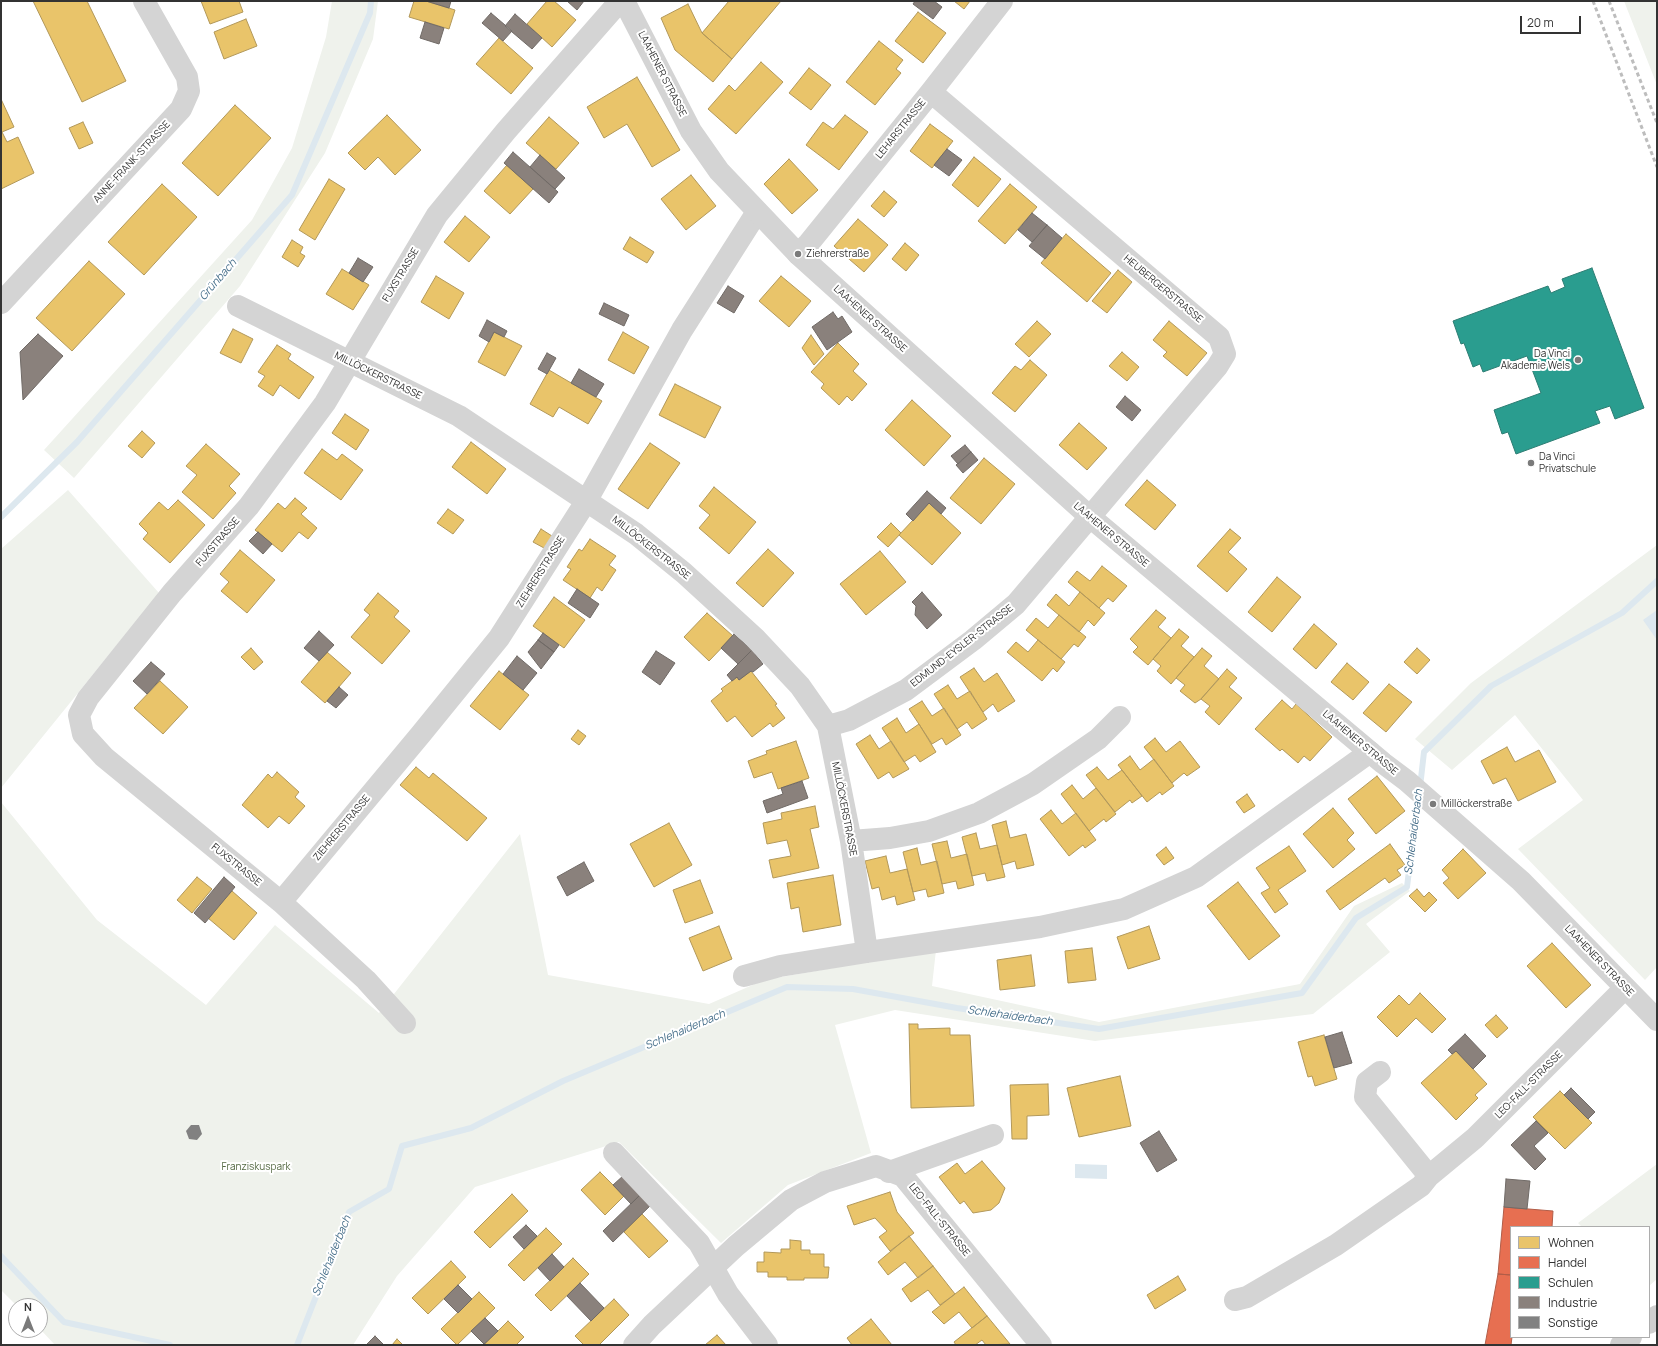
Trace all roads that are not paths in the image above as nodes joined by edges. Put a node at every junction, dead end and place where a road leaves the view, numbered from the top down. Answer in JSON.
{"nodes":[{"id":1,"x":144,"y":1,"type":"edge"},
{"id":2,"x":620,"y":1,"type":"edge"},
{"id":3,"x":624,"y":1,"type":"edge"},
{"id":4,"x":1002,"y":1,"type":"edge"},
{"id":5,"x":931,"y":92,"type":"junction"},
{"id":6,"x":757,"y":212,"type":"junction"},
{"id":7,"x":798,"y":254,"type":"junction"},
{"id":8,"x":1,"y":303,"type":"edge"},
{"id":9,"x":238,"y":306,"type":"dead end"},
{"id":10,"x":349,"y":362,"type":"junction"},
{"id":11,"x":586,"y":500,"type":"junction"},
{"id":12,"x":1089,"y":516,"type":"junction"},
{"id":13,"x":1120,"y":717,"type":"dead end"},
{"id":14,"x":828,"y":726,"type":"junction"},
{"id":15,"x":1370,"y":752,"type":"junction"},
{"id":16,"x":851,"y":841,"type":"junction"},
{"id":17,"x":281,"y":902,"type":"junction"},
{"id":18,"x":866,"y":952,"type":"junction"},
{"id":19,"x":744,"y":976,"type":"dead end"},
{"id":20,"x":1625,"y":988,"type":"junction"},
{"id":21,"x":1657,"y":1020,"type":"edge"},
{"id":22,"x":405,"y":1023,"type":"dead end"},
{"id":23,"x":1380,"y":1072,"type":"dead end"},
{"id":24,"x":993,"y":1134,"type":"dead end"},
{"id":25,"x":614,"y":1153,"type":"dead end"},
{"id":26,"x":889,"y":1172,"type":"junction"},
{"id":27,"x":1429,"y":1176,"type":"junction"},
{"id":28,"x":712,"y":1268,"type":"junction"},
{"id":29,"x":1235,"y":1300,"type":"dead end"},
{"id":30,"x":1630,"y":1338,"type":"edge"},
{"id":31,"x":634,"y":1345,"type":"edge"},
{"id":32,"x":767,"y":1345,"type":"edge"},
{"id":33,"x":1041,"y":1345,"type":"edge"},
{"id":34,"x":1621,"y":1345,"type":"edge"}],
"edges":[{"from":1,"to":8,"type":"street","name":"ANNE-FRANK-STRASSE"},
{"from":2,"to":10,"type":"street","name":"FUXSTRASSE"},
{"from":3,"to":6,"type":"street","name":"LAAHENER STRASSE"},
{"from":4,"to":5,"type":"street","name":"LEHARSTRASSE"},
{"from":5,"to":7,"type":"street","name":"LEHARSTRASSE"},
{"from":5,"to":12,"type":"street","name":"HEUBERGERSTRASSE"},
{"from":6,"to":7,"type":"street","name":"LAAHENER STRASSE"},
{"from":6,"to":11,"type":"street","name":"ZIEHRERSTRASSE"},
{"from":7,"to":12,"type":"street","name":"LAAHENER STRASSE"},
{"from":9,"to":10,"type":"street","name":"MILLÖCKERSTRASSE"},
{"from":10,"to":11,"type":"street","name":"MILLÖCKERSTRASSE"},
{"from":10,"to":17,"type":"street","name":"FUXSTRASSE"},
{"from":11,"to":14,"type":"street","name":"MILLÖCKERSTRASSE"},
{"from":11,"to":17,"type":"street","name":"ZIEHRERSTRASSE"},
{"from":12,"to":14,"type":"street","name":"EDMUND-EYSLER-STRASSE"},
{"from":12,"to":15,"type":"street","name":"LAAHENER STRASSE"},
{"from":13,"to":16,"type":"street"},
{"from":14,"to":16,"type":"street","name":"MILLÖCKERSTRASSE"},
{"from":15,"to":18,"type":"street"},
{"from":15,"to":20,"type":"street","name":"LAAHENER STRASSE"},
{"from":16,"to":18,"type":"street","name":"MILLÖCKERSTRASSE"},
{"from":17,"to":22,"type":"street","name":"FUXSTRASSE"},
{"from":18,"to":19,"type":"street"},
{"from":20,"to":21,"type":"street","name":"LAAHENER STRASSE"},
{"from":20,"to":27,"type":"street","name":"LEO-FALL-STRASSE"},
{"from":23,"to":27,"type":"street"},
{"from":24,"to":26,"type":"street"},
{"from":25,"to":28,"type":"street"},
{"from":26,"to":28,"type":"street","name":"LEO-FALL-STRASSE"},
{"from":26,"to":33,"type":"street","name":"LEO-FALL-STRASSE"},
{"from":27,"to":29,"type":"street","name":"LEO-FALL-STRASSE"},
{"from":28,"to":31,"type":"street","name":"LEO-FALL-STRASSE"},
{"from":28,"to":32,"type":"street"},
{"from":30,"to":34,"type":"main road"}]}
